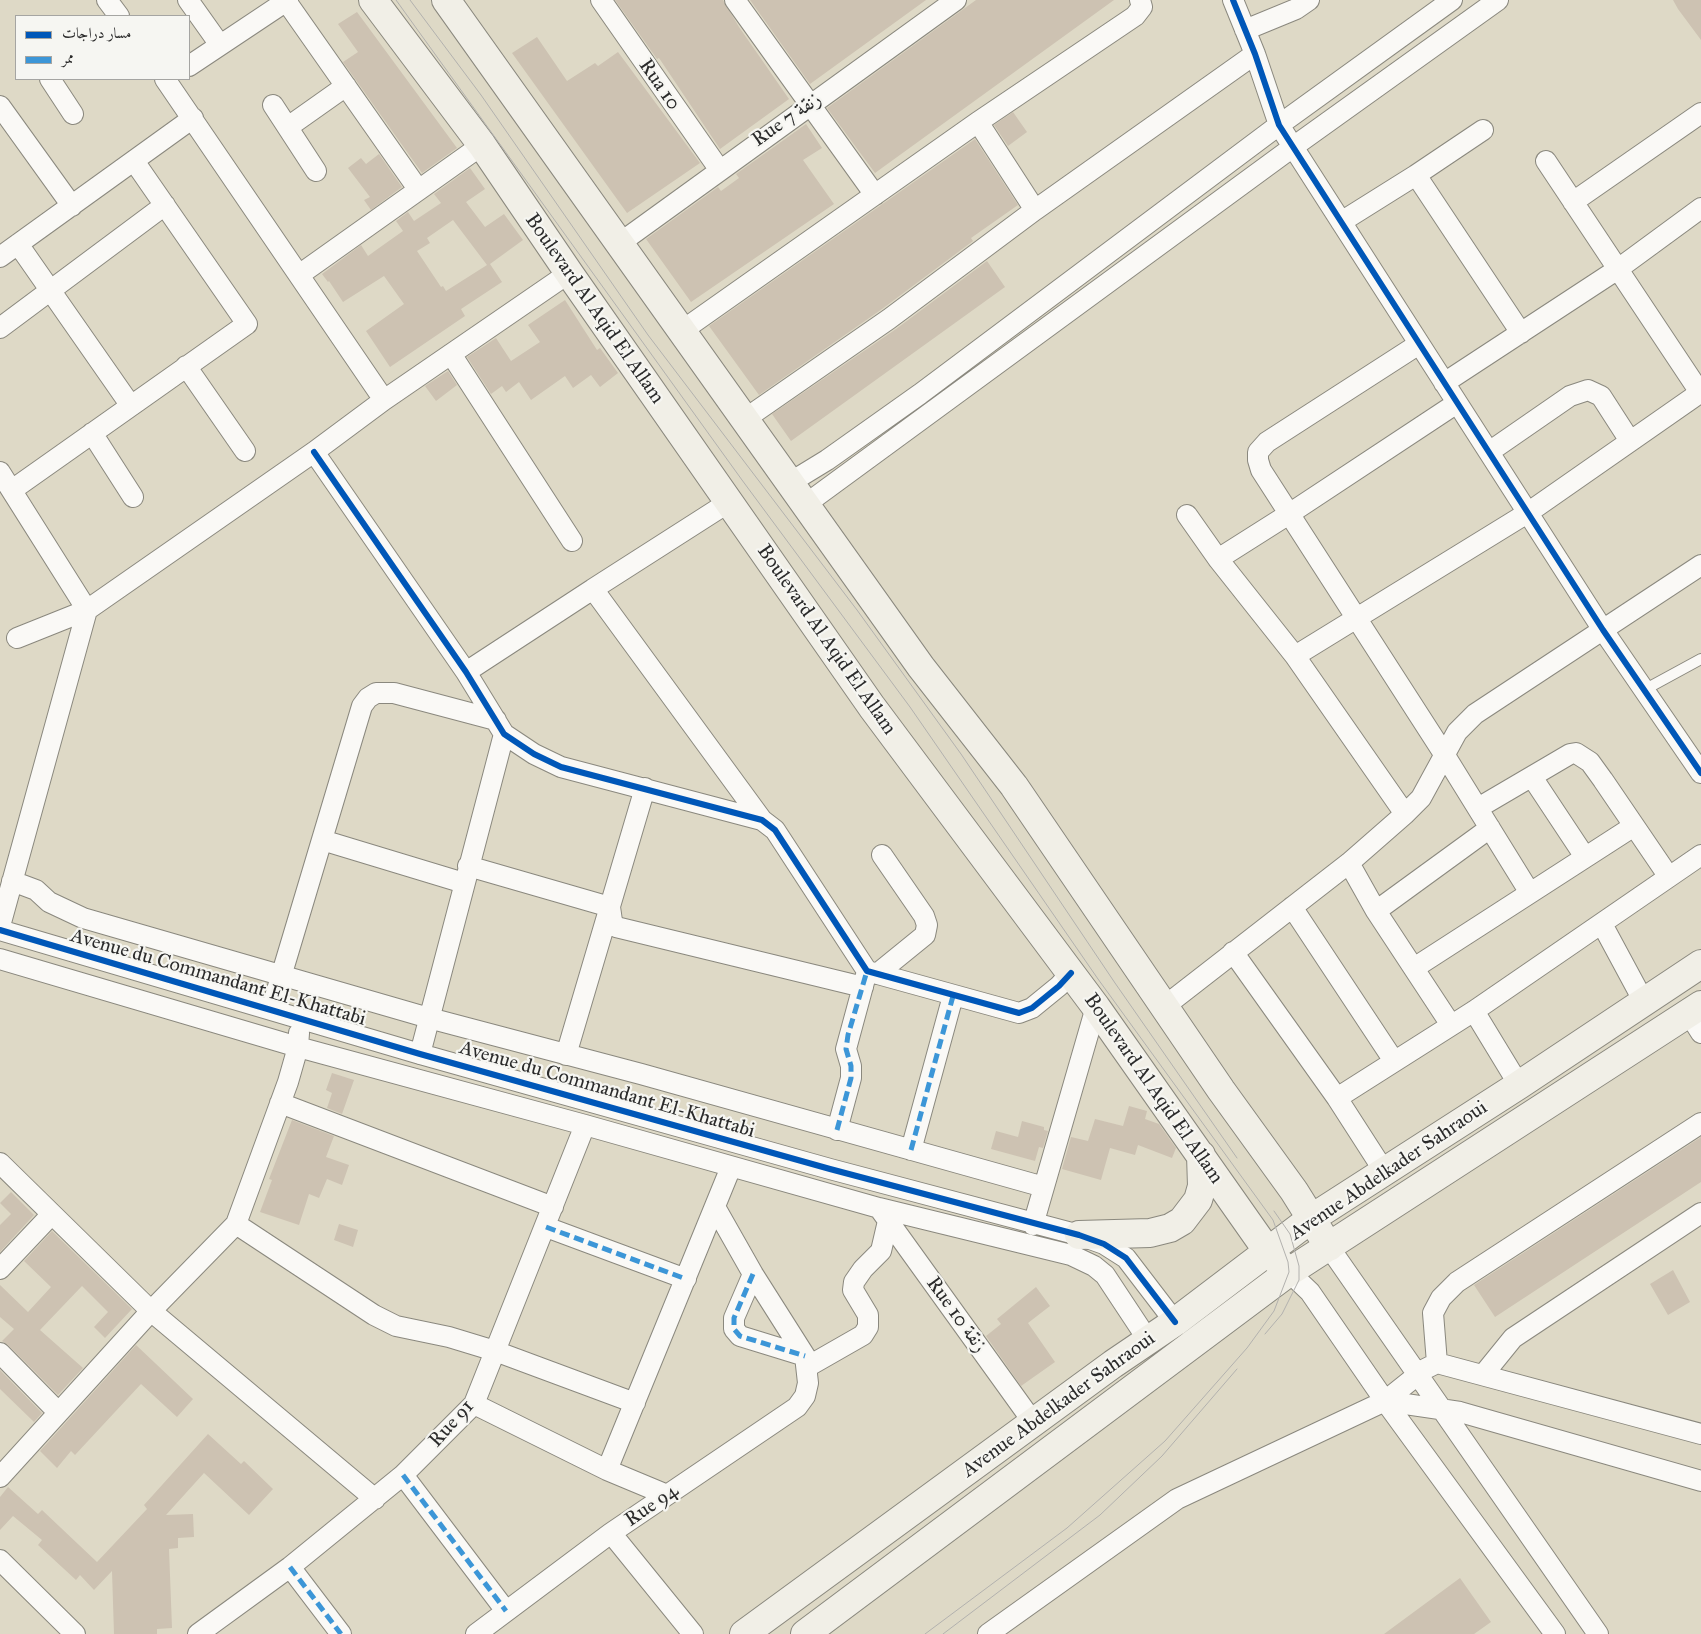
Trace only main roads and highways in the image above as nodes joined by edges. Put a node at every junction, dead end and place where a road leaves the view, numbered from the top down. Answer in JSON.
{"nodes":[{"id":1,"x":373,"y":0,"type":"edge"},
{"id":2,"x":456,"y":4,"type":"edge"},
{"id":3,"x":1701,"y":964,"type":"edge"},
{"id":4,"x":1697,"y":1017,"type":"edge"},
{"id":5,"x":1202,"y":1155,"type":"junction"},
{"id":6,"x":1312,"y":1218,"type":"junction"},
{"id":7,"x":1079,"y":1235,"type":"road end"},
{"id":8,"x":1329,"y":1246,"type":"junction"},
{"id":9,"x":1269,"y":1253,"type":"junction"},
{"id":10,"x":1290,"y":1272,"type":"junction"},
{"id":11,"x":744,"y":1634,"type":"edge"},
{"id":12,"x":806,"y":1634,"type":"edge"}],
"edges":[{"from":1,"to":5,"type":"main road","name":"Boulevard Al Aqid El Allam"},
{"from":2,"to":6,"type":"main road"},
{"from":3,"to":6,"type":"main road","name":"Avenue Abdelkader Sahraoui"},
{"from":4,"to":8,"type":"main road","name":"Avenue Abdelkader Sahraoui"},
{"from":5,"to":7,"type":"main road"},
{"from":5,"to":9,"type":"main road","name":"Boulevard Al Aqid El Allam"},
{"from":6,"to":8,"type":"main road"},
{"from":6,"to":9,"type":"main road","name":"Avenue Abdelkader Sahraoui"},
{"from":8,"to":10,"type":"main road","name":"Avenue Abdelkader Sahraoui"},
{"from":9,"to":10,"type":"main road","name":"Boulevard Al Aqid El Allam"},
{"from":9,"to":11,"type":"main road","name":"Avenue Abdelkader Sahraoui"},
{"from":10,"to":12,"type":"main road","name":"Avenue Abdelkader Sahraoui"}]}
